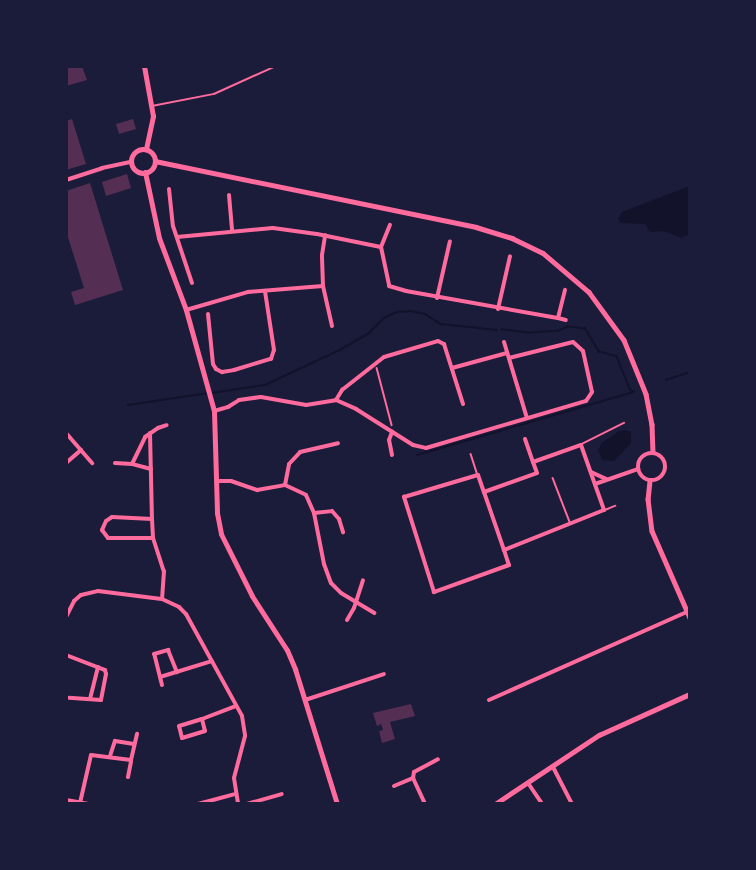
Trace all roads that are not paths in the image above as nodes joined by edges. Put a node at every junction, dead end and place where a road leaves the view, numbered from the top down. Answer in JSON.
{"nodes":[{"id":1,"x":144,"y":66,"type":"edge"},
{"id":2,"x":276,"y":66,"type":"edge"},
{"id":3,"x":152,"y":106,"type":"junction"},
{"id":4,"x":146,"y":149,"type":"junction"},
{"id":5,"x":155,"y":161,"type":"junction"},
{"id":6,"x":131,"y":162,"type":"junction"},
{"id":7,"x":145,"y":172,"type":"junction"},
{"id":8,"x":66,"y":180,"type":"edge"},
{"id":9,"x":169,"y":189,"type":"dead end"},
{"id":10,"x":229,"y":195,"type":"dead end"},
{"id":11,"x":390,"y":225,"type":"dead end"},
{"id":12,"x":232,"y":231,"type":"junction"},
{"id":13,"x":325,"y":235,"type":"junction"},
{"id":14,"x":177,"y":237,"type":"junction"},
{"id":15,"x":450,"y":242,"type":"dead end"},
{"id":16,"x":381,"y":247,"type":"junction"},
{"id":17,"x":510,"y":256,"type":"dead end"},
{"id":18,"x":192,"y":283,"type":"dead end"},
{"id":19,"x":323,"y":286,"type":"junction"},
{"id":20,"x":565,"y":290,"type":"dead end"},
{"id":21,"x":265,"y":291,"type":"junction"},
{"id":22,"x":437,"y":298,"type":"junction"},
{"id":23,"x":498,"y":309,"type":"junction"},
{"id":24,"x":186,"y":310,"type":"junction"},
{"id":25,"x":207,"y":314,"type":"dead end"},
{"id":26,"x":558,"y":318,"type":"junction"},
{"id":27,"x":566,"y":320,"type":"dead end"},
{"id":28,"x":332,"y":326,"type":"dead end"},
{"id":29,"x":504,"y":342,"type":"dead end"},
{"id":30,"x":508,"y":355,"type":"junction"},
{"id":31,"x":452,"y":368,"type":"junction"},
{"id":32,"x":336,"y":400,"type":"junction"},
{"id":33,"x":463,"y":404,"type":"dead end"},
{"id":34,"x":214,"y":411,"type":"junction"},
{"id":35,"x":527,"y":418,"type":"junction"},
{"id":36,"x":624,"y":423,"type":"dead end"},
{"id":37,"x":167,"y":425,"type":"dead end"},
{"id":38,"x":392,"y":432,"type":"junction"},
{"id":39,"x":66,"y":433,"type":"edge"},
{"id":40,"x":150,"y":433,"type":"junction"},
{"id":41,"x":525,"y":439,"type":"dead end"},
{"id":42,"x":338,"y":443,"type":"dead end"},
{"id":43,"x":581,"y":445,"type":"junction"},
{"id":44,"x":81,"y":450,"type":"junction"},
{"id":45,"x":653,"y":452,"type":"junction"},
{"id":46,"x":471,"y":454,"type":"dead end"},
{"id":47,"x":392,"y":455,"type":"dead end"},
{"id":48,"x":115,"y":462,"type":"dead end"},
{"id":49,"x":533,"y":462,"type":"junction"},
{"id":50,"x":66,"y":463,"type":"edge"},
{"id":51,"x":92,"y":463,"type":"dead end"},
{"id":52,"x":132,"y":464,"type":"junction"},
{"id":53,"x":151,"y":469,"type":"junction"},
{"id":54,"x":638,"y":469,"type":"junction"},
{"id":55,"x":591,"y":472,"type":"junction"},
{"id":56,"x":478,"y":475,"type":"junction"},
{"id":57,"x":553,"y":478,"type":"dead end"},
{"id":58,"x":607,"y":480,"type":"junction"},
{"id":59,"x":217,"y":481,"type":"junction"},
{"id":60,"x":650,"y":481,"type":"junction"},
{"id":61,"x":595,"y":484,"type":"junction"},
{"id":62,"x":285,"y":485,"type":"junction"},
{"id":63,"x":484,"y":492,"type":"junction"},
{"id":64,"x":615,"y":506,"type":"dead end"},
{"id":65,"x":604,"y":510,"type":"junction"},
{"id":66,"x":314,"y":513,"type":"junction"},
{"id":67,"x":152,"y":519,"type":"junction"},
{"id":68,"x":571,"y":524,"type":"junction"},
{"id":69,"x":343,"y":532,"type":"dead end"},
{"id":70,"x":153,"y":538,"type":"junction"},
{"id":71,"x":504,"y":550,"type":"junction"},
{"id":72,"x":363,"y":580,"type":"dead end"},
{"id":73,"x":162,"y":599,"type":"junction"},
{"id":74,"x":356,"y":602,"type":"junction"},
{"id":75,"x":687,"y":612,"type":"junction"},
{"id":76,"x":374,"y":613,"type":"dead end"},
{"id":77,"x":66,"y":617,"type":"edge"},
{"id":78,"x":690,"y":618,"type":"edge"},
{"id":79,"x":347,"y":620,"type":"dead end"},
{"id":80,"x":66,"y":655,"type":"edge"},
{"id":81,"x":212,"y":661,"type":"junction"},
{"id":82,"x":98,"y":667,"type":"junction"},
{"id":83,"x":177,"y":672,"type":"junction"},
{"id":84,"x":384,"y":674,"type":"dead end"},
{"id":85,"x":160,"y":677,"type":"junction"},
{"id":86,"x":162,"y":686,"type":"dead end"},
{"id":87,"x":690,"y":694,"type":"edge"},
{"id":88,"x":69,"y":698,"type":"dead end"},
{"id":89,"x":90,"y":699,"type":"junction"},
{"id":90,"x":305,"y":700,"type":"junction"},
{"id":91,"x":489,"y":700,"type":"dead end"},
{"id":92,"x":236,"y":706,"type":"junction"},
{"id":93,"x":202,"y":720,"type":"junction"},
{"id":94,"x":137,"y":734,"type":"dead end"},
{"id":95,"x":134,"y":744,"type":"junction"},
{"id":96,"x":110,"y":756,"type":"junction"},
{"id":97,"x":438,"y":759,"type":"dead end"},
{"id":98,"x":131,"y":760,"type":"junction"},
{"id":99,"x":553,"y":767,"type":"junction"},
{"id":100,"x":128,"y":777,"type":"dead end"},
{"id":101,"x":413,"y":778,"type":"junction"},
{"id":102,"x":528,"y":783,"type":"junction"},
{"id":103,"x":394,"y":786,"type":"dead end"},
{"id":104,"x":236,"y":794,"type":"junction"},
{"id":105,"x":282,"y":794,"type":"dead end"},
{"id":106,"x":66,"y":800,"type":"edge"},
{"id":107,"x":80,"y":803,"type":"edge"},
{"id":108,"x":208,"y":803,"type":"edge"},
{"id":109,"x":89,"y":804,"type":"edge"},
{"id":110,"x":198,"y":804,"type":"edge"},
{"id":111,"x":238,"y":804,"type":"edge"},
{"id":112,"x":247,"y":804,"type":"edge"},
{"id":113,"x":337,"y":804,"type":"edge"},
{"id":114,"x":425,"y":804,"type":"edge"},
{"id":115,"x":495,"y":804,"type":"edge"},
{"id":116,"x":542,"y":804,"type":"edge"},
{"id":117,"x":572,"y":804,"type":"edge"}],
"edges":[{"from":1,"to":3,"type":"main road"},
{"from":2,"to":3,"type":"lane"},
{"from":3,"to":4,"type":"main road"},
{"from":4,"to":5,"type":"main road"},
{"from":4,"to":6,"type":"main road"},
{"from":5,"to":7,"type":"main road"},
{"from":5,"to":45,"type":"street"},
{"from":6,"to":7,"type":"main road"},
{"from":6,"to":8,"type":"street"},
{"from":7,"to":24,"type":"main road"},
{"from":9,"to":14,"type":"street"},
{"from":10,"to":12,"type":"street"},
{"from":11,"to":16,"type":"street"},
{"from":12,"to":13,"type":"street"},
{"from":12,"to":14,"type":"street"},
{"from":13,"to":16,"type":"street"},
{"from":13,"to":19,"type":"street"},
{"from":14,"to":18,"type":"street"},
{"from":15,"to":22,"type":"street"},
{"from":16,"to":22,"type":"street"},
{"from":17,"to":23,"type":"street"},
{"from":19,"to":21,"type":"street"},
{"from":19,"to":28,"type":"street"},
{"from":20,"to":26,"type":"street"},
{"from":21,"to":24,"type":"street"},
{"from":21,"to":25,"type":"street"},
{"from":22,"to":23,"type":"street"},
{"from":23,"to":26,"type":"street"},
{"from":24,"to":34,"type":"main road"},
{"from":26,"to":27,"type":"street"},
{"from":29,"to":30,"type":"street"},
{"from":30,"to":31,"type":"street"},
{"from":30,"to":35,"type":"street"},
{"from":30,"to":35,"type":"street"},
{"from":31,"to":32,"type":"street"},
{"from":31,"to":33,"type":"street"},
{"from":32,"to":34,"type":"street"},
{"from":32,"to":38,"type":"street"},
{"from":34,"to":59,"type":"main road"},
{"from":35,"to":38,"type":"street"},
{"from":36,"to":43,"type":"lane"},
{"from":37,"to":40,"type":"street"},
{"from":38,"to":47,"type":"street"},
{"from":39,"to":44,"type":"street"},
{"from":40,"to":52,"type":"street"},
{"from":40,"to":53,"type":"street"},
{"from":41,"to":49,"type":"street"},
{"from":42,"to":62,"type":"street"},
{"from":43,"to":49,"type":"street"},
{"from":43,"to":55,"type":"street"},
{"from":44,"to":50,"type":"street"},
{"from":44,"to":51,"type":"street"},
{"from":45,"to":54,"type":"street"},
{"from":45,"to":60,"type":"street"},
{"from":46,"to":56,"type":"lane"},
{"from":48,"to":52,"type":"street"},
{"from":49,"to":63,"type":"street"},
{"from":52,"to":53,"type":"street"},
{"from":53,"to":67,"type":"street"},
{"from":54,"to":58,"type":"street"},
{"from":54,"to":60,"type":"street"},
{"from":55,"to":58,"type":"street"},
{"from":55,"to":61,"type":"street"},
{"from":56,"to":63,"type":"street"},
{"from":56,"to":71,"type":"street"},
{"from":57,"to":68,"type":"lane"},
{"from":58,"to":61,"type":"street"},
{"from":59,"to":62,"type":"street"},
{"from":59,"to":90,"type":"main road"},
{"from":60,"to":75,"type":"street"},
{"from":61,"to":65,"type":"street"},
{"from":62,"to":66,"type":"street"},
{"from":63,"to":71,"type":"street"},
{"from":64,"to":65,"type":"lane"},
{"from":65,"to":68,"type":"street"},
{"from":66,"to":69,"type":"street"},
{"from":66,"to":74,"type":"street"},
{"from":67,"to":70,"type":"street"},
{"from":67,"to":70,"type":"street"},
{"from":68,"to":71,"type":"street"},
{"from":70,"to":73,"type":"street"},
{"from":72,"to":74,"type":"street"},
{"from":73,"to":77,"type":"street"},
{"from":73,"to":81,"type":"street"},
{"from":74,"to":76,"type":"street"},
{"from":74,"to":79,"type":"street"},
{"from":75,"to":78,"type":"street"},
{"from":75,"to":91,"type":"street"},
{"from":80,"to":82,"type":"street"},
{"from":81,"to":83,"type":"street"},
{"from":81,"to":92,"type":"street"},
{"from":82,"to":89,"type":"street"},
{"from":82,"to":89,"type":"street"},
{"from":83,"to":85,"type":"street"},
{"from":83,"to":85,"type":"street"},
{"from":84,"to":90,"type":"street"},
{"from":85,"to":86,"type":"street"},
{"from":87,"to":99,"type":"street"},
{"from":88,"to":89,"type":"street"},
{"from":90,"to":113,"type":"main road"},
{"from":92,"to":93,"type":"street"},
{"from":92,"to":104,"type":"street"},
{"from":93,"to":93,"type":"street"},
{"from":94,"to":95,"type":"street"},
{"from":95,"to":96,"type":"street"},
{"from":95,"to":98,"type":"street"},
{"from":96,"to":98,"type":"street"},
{"from":96,"to":107,"type":"street"},
{"from":97,"to":101,"type":"street"},
{"from":98,"to":100,"type":"street"},
{"from":99,"to":102,"type":"street"},
{"from":99,"to":117,"type":"street"},
{"from":101,"to":103,"type":"street"},
{"from":101,"to":114,"type":"street"},
{"from":102,"to":115,"type":"street"},
{"from":102,"to":116,"type":"street"},
{"from":104,"to":108,"type":"street"},
{"from":104,"to":111,"type":"street"},
{"from":105,"to":112,"type":"street"},
{"from":106,"to":107,"type":"street"},
{"from":107,"to":109,"type":"street"},
{"from":108,"to":110,"type":"street"}]}
